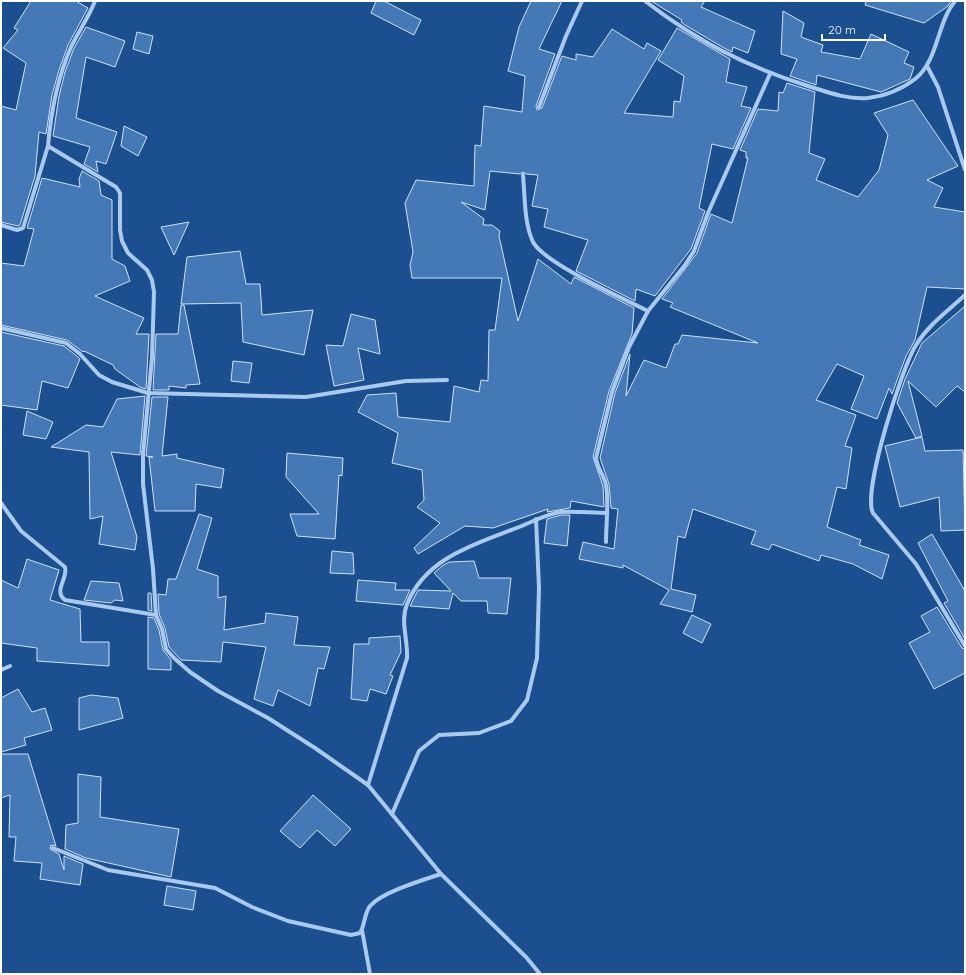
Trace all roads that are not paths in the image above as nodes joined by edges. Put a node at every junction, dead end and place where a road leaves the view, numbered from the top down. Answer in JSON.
{"nodes":[{"id":1,"x":96,"y":1,"type":"edge"},
{"id":2,"x":582,"y":1,"type":"edge"},
{"id":3,"x":645,"y":1,"type":"edge"},
{"id":4,"x":955,"y":1,"type":"edge"},
{"id":5,"x":927,"y":66,"type":"junction"},
{"id":6,"x":770,"y":74,"type":"junction"},
{"id":7,"x":539,"y":107,"type":"dead end"},
{"id":8,"x":48,"y":146,"type":"junction"},
{"id":9,"x":965,"y":170,"type":"edge"},
{"id":10,"x":523,"y":175,"type":"dead end"},
{"id":11,"x":1,"y":225,"type":"edge"},
{"id":12,"x":965,"y":295,"type":"edge"},
{"id":13,"x":648,"y":311,"type":"junction"},
{"id":14,"x":1,"y":328,"type":"edge"},
{"id":15,"x":447,"y":380,"type":"dead end"},
{"id":16,"x":148,"y":393,"type":"junction"},
{"id":17,"x":1,"y":503,"type":"edge"},
{"id":18,"x":607,"y":513,"type":"junction"},
{"id":19,"x":536,"y":519,"type":"junction"},
{"id":20,"x":606,"y":542,"type":"dead end"},
{"id":21,"x":156,"y":615,"type":"junction"},
{"id":22,"x":965,"y":646,"type":"edge"},
{"id":23,"x":10,"y":666,"type":"dead end"},
{"id":24,"x":1,"y":670,"type":"edge"},
{"id":25,"x":368,"y":785,"type":"junction"},
{"id":26,"x":392,"y":814,"type":"junction"},
{"id":27,"x":53,"y":848,"type":"dead end"},
{"id":28,"x":441,"y":874,"type":"junction"},
{"id":29,"x":362,"y":930,"type":"junction"},
{"id":30,"x":370,"y":974,"type":"edge"},
{"id":31,"x":540,"y":974,"type":"edge"}],
"edges":[{"from":1,"to":8,"type":"street"},
{"from":2,"to":7,"type":"street"},
{"from":3,"to":6,"type":"street"},
{"from":4,"to":5,"type":"street"},
{"from":5,"to":6,"type":"street"},
{"from":5,"to":9,"type":"street"},
{"from":6,"to":13,"type":"street"},
{"from":8,"to":11,"type":"street"},
{"from":8,"to":16,"type":"street"},
{"from":10,"to":13,"type":"street"},
{"from":12,"to":22,"type":"street"},
{"from":13,"to":18,"type":"street"},
{"from":14,"to":16,"type":"street"},
{"from":15,"to":16,"type":"street"},
{"from":16,"to":21,"type":"street"},
{"from":17,"to":21,"type":"street"},
{"from":18,"to":19,"type":"street"},
{"from":18,"to":20,"type":"street"},
{"from":19,"to":25,"type":"street"},
{"from":19,"to":26,"type":"street"},
{"from":21,"to":25,"type":"street"},
{"from":23,"to":24,"type":"street"},
{"from":25,"to":26,"type":"street"},
{"from":26,"to":28,"type":"street"},
{"from":27,"to":29,"type":"street"},
{"from":28,"to":29,"type":"street"},
{"from":28,"to":31,"type":"street"},
{"from":29,"to":30,"type":"street"}]}
